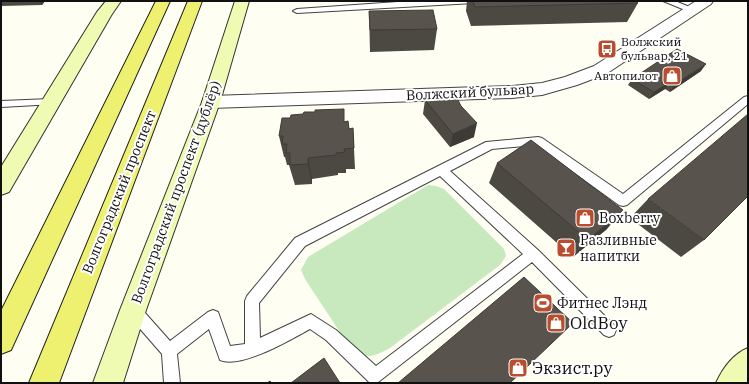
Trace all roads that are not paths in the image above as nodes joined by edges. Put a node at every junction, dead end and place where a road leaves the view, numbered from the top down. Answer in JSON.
{"nodes":[{"id":1,"x":163,"y":1,"type":"edge"},
{"id":2,"x":195,"y":1,"type":"edge"},
{"id":3,"x":242,"y":1,"type":"edge"},
{"id":4,"x":474,"y":1,"type":"edge"},
{"id":5,"x":667,"y":1,"type":"edge"},
{"id":6,"x":417,"y":2,"type":"edge"},
{"id":7,"x":110,"y":5,"type":"edge"},
{"id":8,"x":700,"y":5,"type":"edge"},
{"id":9,"x":297,"y":11,"type":"dead end"},
{"id":10,"x":748,"y":99,"type":"edge"},
{"id":11,"x":51,"y":102,"type":"junction"},
{"id":12,"x":211,"y":102,"type":"junction"},
{"id":13,"x":1,"y":104,"type":"edge"},
{"id":14,"x":442,"y":170,"type":"junction"},
{"id":15,"x":1,"y":186,"type":"edge"},
{"id":16,"x":533,"y":254,"type":"junction"},
{"id":17,"x":133,"y":310,"type":"junction"},
{"id":18,"x":609,"y":330,"type":"dead end"},
{"id":19,"x":1,"y":340,"type":"edge"},
{"id":20,"x":169,"y":350,"type":"junction"},
{"id":21,"x":253,"y":350,"type":"junction"},
{"id":22,"x":748,"y":362,"type":"edge"},
{"id":23,"x":44,"y":383,"type":"edge"},
{"id":24,"x":108,"y":383,"type":"edge"},
{"id":25,"x":172,"y":383,"type":"edge"},
{"id":26,"x":732,"y":383,"type":"edge"}],
"edges":[{"from":1,"to":19,"type":"main road"},
{"from":2,"to":23,"type":"main road","name":"Волгоградский проспект"},
{"from":3,"to":12,"type":"main road","name":"Волгоградский проспект (дублёр)"},
{"from":4,"to":6,"type":"lane"},
{"from":5,"to":8,"type":"lane"},
{"from":6,"to":9,"type":"lane"},
{"from":7,"to":11,"type":"main road"},
{"from":8,"to":12,"type":"street","name":"Волжский бульвар"},
{"from":10,"to":14,"type":"lane"},
{"from":11,"to":13,"type":"lane"},
{"from":11,"to":15,"type":"main road"},
{"from":12,"to":17,"type":"main road","name":"Волгоградский проспект (дублёр)"},
{"from":14,"to":16,"type":"lane"},
{"from":14,"to":21,"type":"lane"},
{"from":16,"to":18,"type":"lane"},
{"from":16,"to":21,"type":"lane"},
{"from":17,"to":20,"type":"lane"},
{"from":17,"to":24,"type":"main road","name":"Волгоградский проспект (дублёр)"},
{"from":20,"to":21,"type":"lane"},
{"from":20,"to":25,"type":"lane"},
{"from":22,"to":26,"type":"main road"}]}
